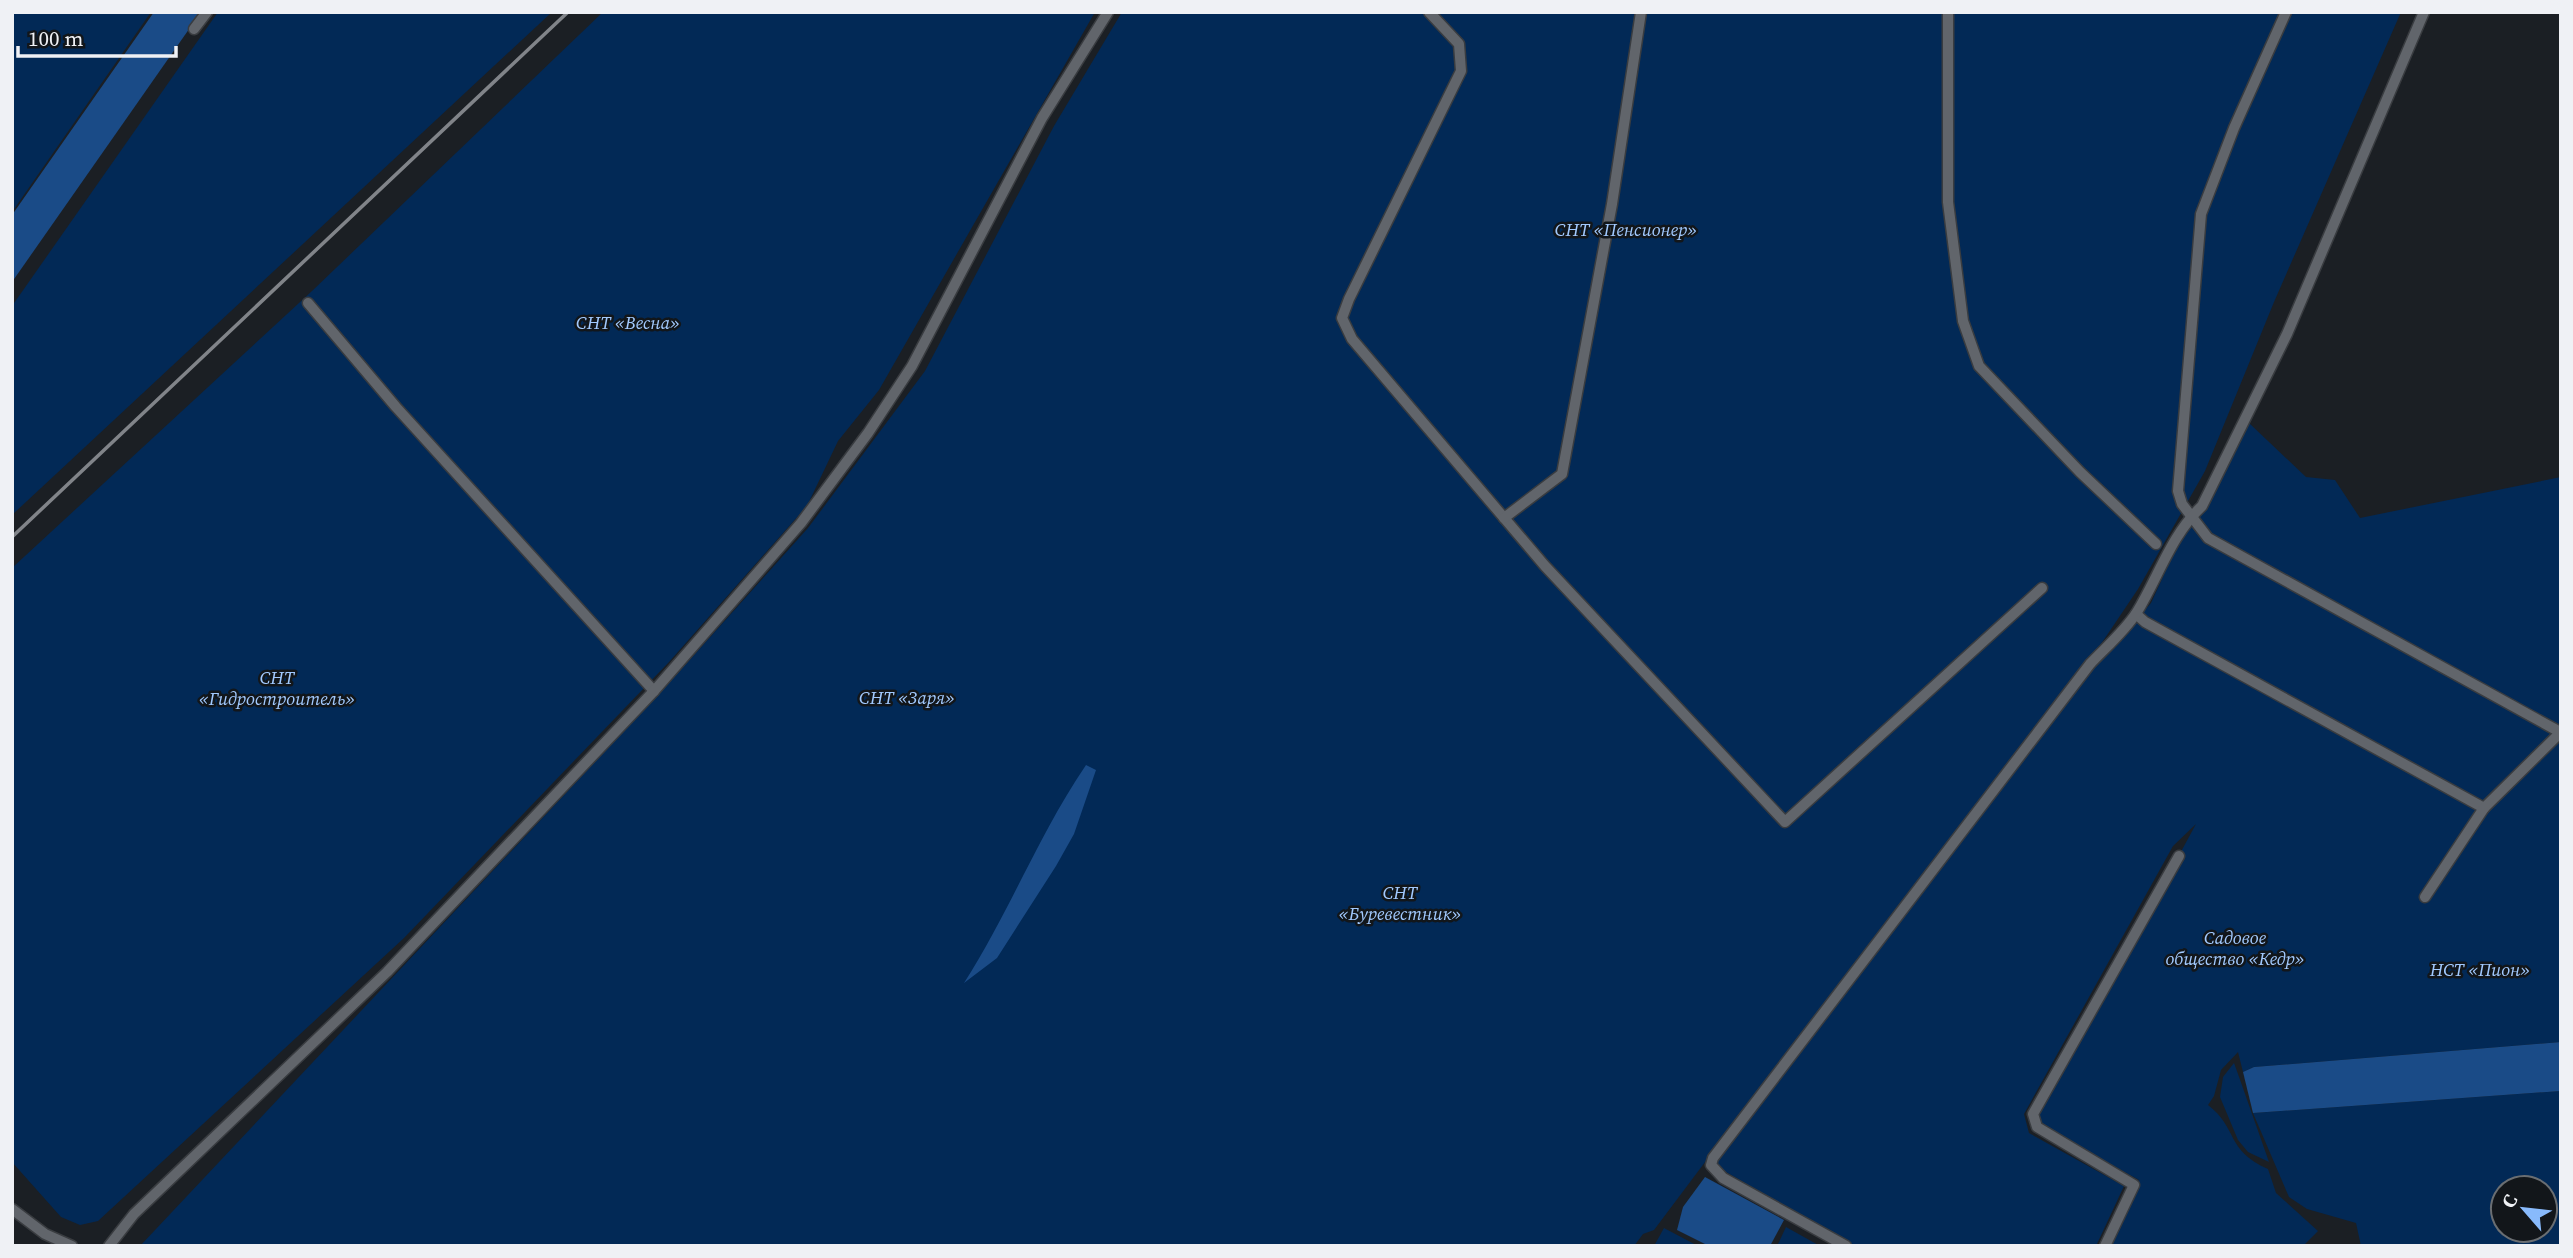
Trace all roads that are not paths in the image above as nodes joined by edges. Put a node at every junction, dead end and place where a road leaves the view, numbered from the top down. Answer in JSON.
{"nodes":[{"id":1,"x":207,"y":12,"type":"edge"},
{"id":2,"x":1108,"y":12,"type":"edge"},
{"id":3,"x":1641,"y":12,"type":"edge"},
{"id":4,"x":1948,"y":12,"type":"edge"},
{"id":5,"x":2286,"y":12,"type":"edge"},
{"id":6,"x":2424,"y":12,"type":"edge"},
{"id":7,"x":1433,"y":14,"type":"edge"},
{"id":8,"x":194,"y":29,"type":"dead end"},
{"id":9,"x":308,"y":303,"type":"dead end"},
{"id":10,"x":2191,"y":516,"type":"junction"},
{"id":11,"x":1504,"y":518,"type":"junction"},
{"id":12,"x":2156,"y":544,"type":"dead end"},
{"id":13,"x":2042,"y":588,"type":"dead end"},
{"id":14,"x":2136,"y":614,"type":"junction"},
{"id":15,"x":654,"y":691,"type":"junction"},
{"id":16,"x":2561,"y":732,"type":"edge"},
{"id":17,"x":2484,"y":808,"type":"junction"},
{"id":18,"x":2179,"y":856,"type":"dead end"},
{"id":19,"x":2425,"y":897,"type":"dead end"},
{"id":20,"x":12,"y":1209,"type":"edge"},
{"id":21,"x":109,"y":1245,"type":"edge"},
{"id":22,"x":72,"y":1246,"type":"edge"},
{"id":23,"x":102,"y":1246,"type":"edge"},
{"id":24,"x":1846,"y":1246,"type":"edge"},
{"id":25,"x":2105,"y":1246,"type":"edge"}],
"edges":[{"from":1,"to":8,"type":"street"},
{"from":2,"to":15,"type":"street"},
{"from":3,"to":11,"type":"street"},
{"from":4,"to":12,"type":"street"},
{"from":5,"to":10,"type":"street"},
{"from":6,"to":10,"type":"street"},
{"from":7,"to":11,"type":"street"},
{"from":9,"to":15,"type":"street"},
{"from":10,"to":14,"type":"street"},
{"from":10,"to":16,"type":"street"},
{"from":11,"to":13,"type":"street"},
{"from":14,"to":17,"type":"street"},
{"from":14,"to":24,"type":"street"},
{"from":15,"to":21,"type":"street"},
{"from":16,"to":17,"type":"street"},
{"from":17,"to":19,"type":"street"},
{"from":18,"to":25,"type":"street"},
{"from":20,"to":22,"type":"street"},
{"from":21,"to":23,"type":"street"}]}
